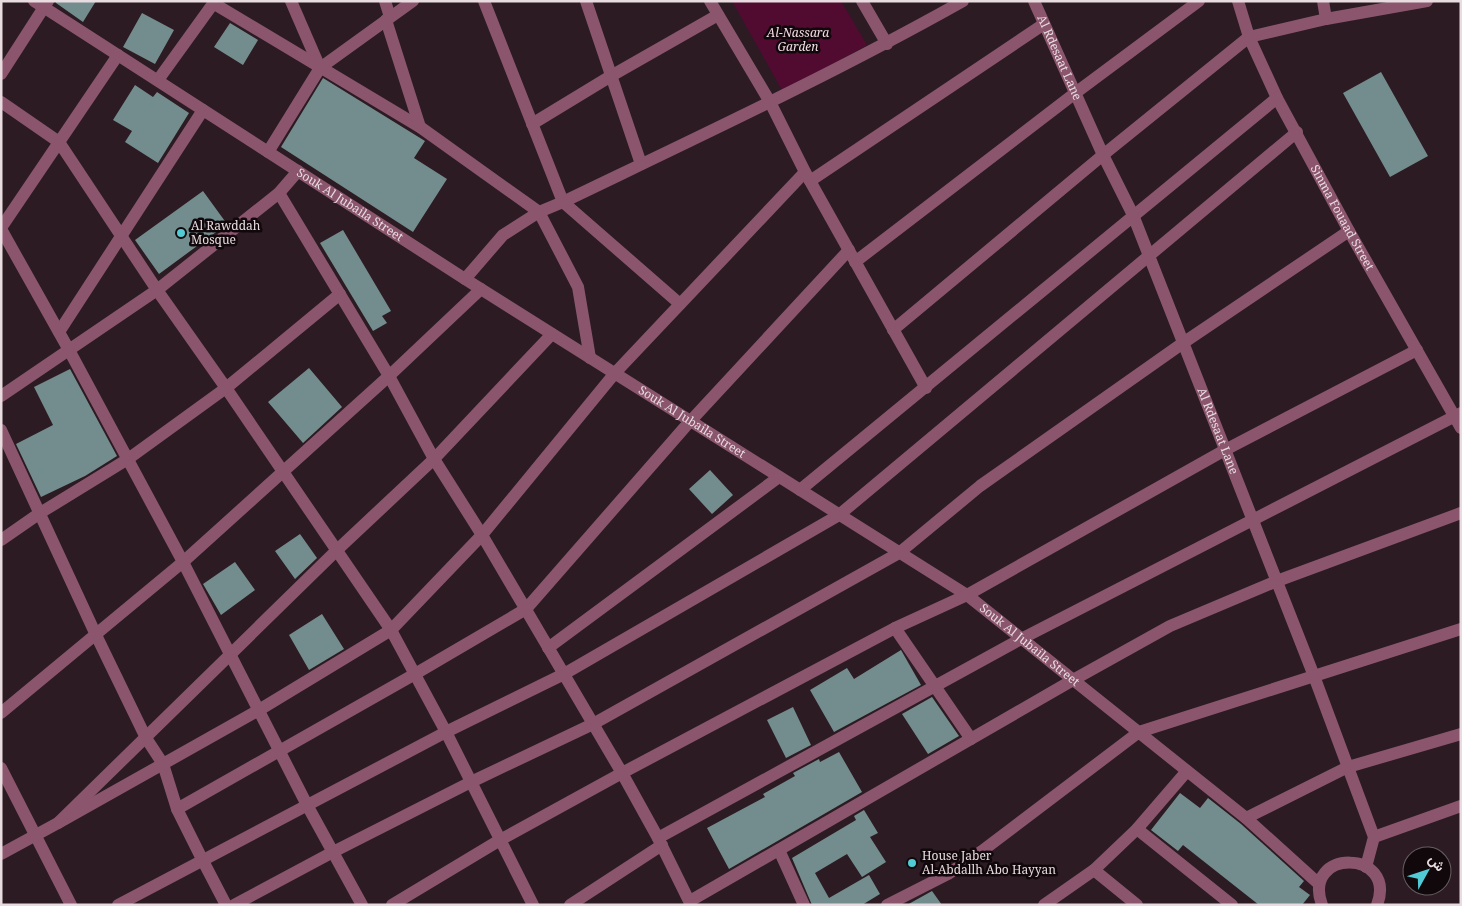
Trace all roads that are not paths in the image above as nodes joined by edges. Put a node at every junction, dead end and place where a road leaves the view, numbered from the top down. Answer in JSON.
{"nodes":[{"id":1,"x":291,"y":1,"type":"edge"},
{"id":2,"x":385,"y":1,"type":"edge"},
{"id":3,"x":413,"y":1,"type":"edge"},
{"id":4,"x":484,"y":1,"type":"edge"},
{"id":5,"x":586,"y":1,"type":"edge"},
{"id":6,"x":710,"y":1,"type":"edge"},
{"id":7,"x":862,"y":1,"type":"edge"},
{"id":8,"x":963,"y":1,"type":"edge"},
{"id":9,"x":1034,"y":1,"type":"edge"},
{"id":10,"x":1199,"y":1,"type":"edge"},
{"id":11,"x":1238,"y":1,"type":"edge"},
{"id":12,"x":1323,"y":1,"type":"edge"},
{"id":13,"x":1427,"y":1,"type":"edge"},
{"id":14,"x":214,"y":2,"type":"edge"},
{"id":15,"x":42,"y":3,"type":"edge"},
{"id":16,"x":718,"y":15,"type":"junction"},
{"id":17,"x":388,"y":18,"type":"junction"},
{"id":18,"x":1326,"y":19,"type":"junction"},
{"id":19,"x":1044,"y":24,"type":"junction"},
{"id":20,"x":1249,"y":36,"type":"junction"},
{"id":21,"x":886,"y":44,"type":"junction"},
{"id":22,"x":118,"y":56,"type":"junction"},
{"id":23,"x":320,"y":68,"type":"junction"},
{"id":24,"x":1,"y":74,"type":"edge"},
{"id":25,"x":611,"y":76,"type":"junction"},
{"id":26,"x":158,"y":80,"type":"junction"},
{"id":27,"x":1074,"y":94,"type":"junction"},
{"id":28,"x":1278,"y":98,"type":"junction"},
{"id":29,"x":1,"y":102,"type":"edge"},
{"id":30,"x":770,"y":102,"type":"junction"},
{"id":31,"x":204,"y":110,"type":"junction"},
{"id":32,"x":532,"y":124,"type":"junction"},
{"id":33,"x":420,"y":127,"type":"junction"},
{"id":34,"x":1297,"y":132,"type":"junction"},
{"id":35,"x":59,"y":142,"type":"junction"},
{"id":36,"x":268,"y":152,"type":"junction"},
{"id":37,"x":1102,"y":155,"type":"junction"},
{"id":38,"x":641,"y":164,"type":"junction"},
{"id":39,"x":298,"y":172,"type":"junction"},
{"id":40,"x":808,"y":177,"type":"junction"},
{"id":41,"x":279,"y":193,"type":"junction"},
{"id":42,"x":563,"y":202,"type":"junction"},
{"id":43,"x":538,"y":212,"type":"junction"},
{"id":44,"x":1133,"y":215,"type":"junction"},
{"id":45,"x":1,"y":229,"type":"edge"},
{"id":46,"x":1349,"y":231,"type":"junction"},
{"id":47,"x":121,"y":238,"type":"junction"},
{"id":48,"x":849,"y":250,"type":"junction"},
{"id":49,"x":1149,"y":256,"type":"junction"},
{"id":50,"x":855,"y":262,"type":"junction"},
{"id":51,"x":465,"y":279,"type":"junction"},
{"id":52,"x":481,"y":289,"type":"junction"},
{"id":53,"x":157,"y":290,"type":"junction"},
{"id":54,"x":340,"y":294,"type":"junction"},
{"id":55,"x":680,"y":304,"type":"junction"},
{"id":56,"x":893,"y":330,"type":"junction"},
{"id":57,"x":59,"y":332,"type":"junction"},
{"id":58,"x":552,"y":334,"type":"junction"},
{"id":59,"x":1183,"y":343,"type":"junction"},
{"id":60,"x":69,"y":350,"type":"junction"},
{"id":61,"x":1417,"y":350,"type":"junction"},
{"id":62,"x":590,"y":358,"type":"junction"},
{"id":63,"x":615,"y":373,"type":"junction"},
{"id":64,"x":389,"y":376,"type":"junction"},
{"id":65,"x":226,"y":388,"type":"junction"},
{"id":66,"x":926,"y":388,"type":"junction"},
{"id":67,"x":1,"y":396,"type":"edge"},
{"id":68,"x":1457,"y":415,"type":"edge"},
{"id":69,"x":690,"y":421,"type":"junction"},
{"id":70,"x":1461,"y":428,"type":"edge"},
{"id":71,"x":1,"y":430,"type":"edge"},
{"id":72,"x":1225,"y":450,"type":"junction"},
{"id":73,"x":128,"y":459,"type":"junction"},
{"id":74,"x":434,"y":459,"type":"junction"},
{"id":75,"x":282,"y":471,"type":"junction"},
{"id":76,"x":780,"y":477,"type":"junction"},
{"id":77,"x":800,"y":490,"type":"junction"},
{"id":78,"x":40,"y":513,"type":"junction"},
{"id":79,"x":1461,"y":513,"type":"edge"},
{"id":80,"x":839,"y":515,"type":"junction"},
{"id":81,"x":1252,"y":520,"type":"junction"},
{"id":82,"x":482,"y":535,"type":"junction"},
{"id":83,"x":1,"y":540,"type":"edge"},
{"id":84,"x":336,"y":551,"type":"junction"},
{"id":85,"x":899,"y":552,"type":"junction"},
{"id":86,"x":184,"y":562,"type":"junction"},
{"id":87,"x":1277,"y":581,"type":"junction"},
{"id":88,"x":967,"y":595,"type":"junction"},
{"id":89,"x":526,"y":609,"type":"junction"},
{"id":90,"x":894,"y":628,"type":"junction"},
{"id":91,"x":1461,"y":629,"type":"edge"},
{"id":92,"x":391,"y":630,"type":"junction"},
{"id":93,"x":96,"y":635,"type":"junction"},
{"id":94,"x":1021,"y":639,"type":"junction"},
{"id":95,"x":548,"y":648,"type":"junction"},
{"id":96,"x":230,"y":656,"type":"junction"},
{"id":97,"x":414,"y":674,"type":"junction"},
{"id":98,"x":564,"y":674,"type":"junction"},
{"id":99,"x":1314,"y":676,"type":"junction"},
{"id":100,"x":1073,"y":680,"type":"junction"},
{"id":101,"x":934,"y":686,"type":"junction"},
{"id":102,"x":259,"y":710,"type":"junction"},
{"id":103,"x":1,"y":713,"type":"edge"},
{"id":104,"x":593,"y":724,"type":"junction"},
{"id":105,"x":446,"y":732,"type":"junction"},
{"id":106,"x":1139,"y":732,"type":"junction"},
{"id":107,"x":1461,"y":734,"type":"edge"},
{"id":108,"x":146,"y":738,"type":"junction"},
{"id":109,"x":970,"y":739,"type":"junction"},
{"id":110,"x":280,"y":751,"type":"junction"},
{"id":111,"x":163,"y":764,"type":"junction"},
{"id":112,"x":1348,"y":767,"type":"junction"},
{"id":113,"x":1,"y":768,"type":"edge"},
{"id":114,"x":1187,"y":771,"type":"junction"},
{"id":115,"x":622,"y":773,"type":"junction"},
{"id":116,"x":471,"y":782,"type":"junction"},
{"id":117,"x":307,"y":804,"type":"junction"},
{"id":118,"x":1461,"y":806,"type":"edge"},
{"id":119,"x":177,"y":809,"type":"junction"},
{"id":120,"x":1246,"y":818,"type":"junction"},
{"id":121,"x":58,"y":823,"type":"junction"},
{"id":122,"x":1137,"y":829,"type":"junction"},
{"id":123,"x":37,"y":835,"type":"junction"},
{"id":124,"x":1374,"y":837,"type":"junction"},
{"id":125,"x":500,"y":840,"type":"junction"},
{"id":126,"x":660,"y":842,"type":"junction"},
{"id":127,"x":779,"y":850,"type":"junction"},
{"id":128,"x":333,"y":852,"type":"junction"},
{"id":129,"x":1,"y":854,"type":"edge"},
{"id":130,"x":202,"y":859,"type":"junction"},
{"id":131,"x":1366,"y":867,"type":"junction"},
{"id":132,"x":1094,"y":870,"type":"junction"},
{"id":133,"x":1320,"y":884,"type":"junction"},
{"id":134,"x":690,"y":903,"type":"edge"},
{"id":135,"x":71,"y":905,"type":"edge"},
{"id":136,"x":118,"y":905,"type":"edge"},
{"id":137,"x":226,"y":905,"type":"edge"},
{"id":138,"x":234,"y":905,"type":"edge"},
{"id":139,"x":362,"y":905,"type":"edge"},
{"id":140,"x":392,"y":905,"type":"edge"},
{"id":141,"x":533,"y":905,"type":"edge"},
{"id":142,"x":570,"y":905,"type":"edge"},
{"id":143,"x":804,"y":905,"type":"edge"},
{"id":144,"x":887,"y":905,"type":"edge"},
{"id":145,"x":1044,"y":905,"type":"edge"},
{"id":146,"x":1137,"y":905,"type":"edge"},
{"id":147,"x":1232,"y":905,"type":"edge"},
{"id":148,"x":1322,"y":905,"type":"edge"},
{"id":149,"x":1377,"y":905,"type":"edge"}],
"edges":[{"from":1,"to":23,"type":"street"},
{"from":2,"to":17,"type":"street"},
{"from":3,"to":17,"type":"street"},
{"from":4,"to":32,"type":"street"},
{"from":5,"to":25,"type":"street"},
{"from":6,"to":16,"type":"street"},
{"from":7,"to":21,"type":"street"},
{"from":8,"to":21,"type":"street"},
{"from":9,"to":19,"type":"street","name":"Al Rdesaat Lane"},
{"from":10,"to":27,"type":"street"},
{"from":11,"to":20,"type":"street","name":"Sinma Fouaad Street"},
{"from":12,"to":18,"type":"street"},
{"from":13,"to":18,"type":"street"},
{"from":14,"to":23,"type":"street"},
{"from":14,"to":26,"type":"street"},
{"from":15,"to":22,"type":"street","name":"Souk Al Jubaila Street"},
{"from":15,"to":24,"type":"street"},
{"from":16,"to":25,"type":"street"},
{"from":16,"to":30,"type":"street"},
{"from":17,"to":23,"type":"street"},
{"from":17,"to":33,"type":"street"},
{"from":18,"to":20,"type":"street"},
{"from":19,"to":27,"type":"street","name":"Al Rdesaat Lane"},
{"from":19,"to":40,"type":"street"},
{"from":20,"to":28,"type":"street","name":"Sinma Fouaad Street"},
{"from":20,"to":37,"type":"street"},
{"from":21,"to":30,"type":"street"},
{"from":22,"to":26,"type":"street","name":"Souk Al Jubaila Street"},
{"from":22,"to":35,"type":"street"},
{"from":23,"to":33,"type":"street"},
{"from":23,"to":36,"type":"street"},
{"from":25,"to":32,"type":"street"},
{"from":25,"to":38,"type":"street"},
{"from":26,"to":31,"type":"street","name":"Souk Al Jubaila Street"},
{"from":27,"to":37,"type":"street","name":"Al Rdesaat Lane"},
{"from":27,"to":50,"type":"street"},
{"from":28,"to":34,"type":"street","name":"Sinma Fouaad Street"},
{"from":28,"to":44,"type":"street"},
{"from":29,"to":35,"type":"street"},
{"from":30,"to":38,"type":"street"},
{"from":30,"to":40,"type":"street"},
{"from":31,"to":36,"type":"street","name":"Souk Al Jubaila Street"},
{"from":31,"to":47,"type":"street"},
{"from":32,"to":42,"type":"street"},
{"from":33,"to":43,"type":"street"},
{"from":34,"to":46,"type":"street","name":"Sinma Fouaad Street"},
{"from":34,"to":49,"type":"street"},
{"from":35,"to":45,"type":"street"},
{"from":35,"to":47,"type":"street"},
{"from":36,"to":39,"type":"street","name":"Souk Al Jubaila Street"},
{"from":37,"to":44,"type":"street","name":"Al Rdesaat Lane"},
{"from":37,"to":56,"type":"street"},
{"from":38,"to":42,"type":"street"},
{"from":39,"to":41,"type":"street"},
{"from":39,"to":51,"type":"street","name":"Souk Al Jubaila Street"},
{"from":40,"to":48,"type":"street"},
{"from":40,"to":55,"type":"street"},
{"from":41,"to":53,"type":"street"},
{"from":41,"to":54,"type":"street"},
{"from":42,"to":43,"type":"street"},
{"from":42,"to":55,"type":"street"},
{"from":43,"to":51,"type":"street"},
{"from":43,"to":62,"type":"street"},
{"from":44,"to":49,"type":"street","name":"Al Rdesaat Lane"},
{"from":44,"to":66,"type":"street"},
{"from":45,"to":57,"type":"street"},
{"from":46,"to":59,"type":"street"},
{"from":46,"to":61,"type":"street","name":"Sinma Fouaad Street"},
{"from":47,"to":53,"type":"street"},
{"from":47,"to":57,"type":"street"},
{"from":48,"to":50,"type":"street"},
{"from":48,"to":69,"type":"street"},
{"from":49,"to":59,"type":"street","name":"Al Rdesaat Lane"},
{"from":49,"to":80,"type":"street"},
{"from":50,"to":56,"type":"street"},
{"from":51,"to":52,"type":"street","name":"Souk Al Jubaila Street"},
{"from":52,"to":58,"type":"street","name":"Souk Al Jubaila Street"},
{"from":52,"to":64,"type":"street"},
{"from":53,"to":60,"type":"street"},
{"from":53,"to":65,"type":"street"},
{"from":54,"to":64,"type":"street"},
{"from":54,"to":65,"type":"street"},
{"from":55,"to":63,"type":"street"},
{"from":56,"to":66,"type":"street"},
{"from":57,"to":60,"type":"street"},
{"from":58,"to":62,"type":"street","name":"Souk Al Jubaila Street"},
{"from":58,"to":74,"type":"street"},
{"from":59,"to":72,"type":"street","name":"Al Rdesaat Lane"},
{"from":59,"to":85,"type":"street"},
{"from":60,"to":67,"type":"street"},
{"from":60,"to":73,"type":"street"},
{"from":61,"to":68,"type":"street","name":"Sinma Fouaad Street"},
{"from":61,"to":72,"type":"street"},
{"from":62,"to":63,"type":"street","name":"Souk Al Jubaila Street"},
{"from":63,"to":69,"type":"street","name":"Souk Al Jubaila Street"},
{"from":63,"to":82,"type":"street"},
{"from":64,"to":74,"type":"street"},
{"from":64,"to":75,"type":"street"},
{"from":65,"to":73,"type":"street"},
{"from":65,"to":75,"type":"street"},
{"from":66,"to":77,"type":"street"},
{"from":68,"to":70,"type":"street","name":"Sinma Fouaad Street"},
{"from":68,"to":81,"type":"street"},
{"from":69,"to":76,"type":"street","name":"Souk Al Jubaila Street"},
{"from":69,"to":89,"type":"street"},
{"from":71,"to":78,"type":"street"},
{"from":72,"to":81,"type":"street","name":"Al Rdesaat Lane"},
{"from":72,"to":88,"type":"street"},
{"from":73,"to":78,"type":"street"},
{"from":73,"to":86,"type":"street"},
{"from":74,"to":82,"type":"street"},
{"from":74,"to":84,"type":"street"},
{"from":75,"to":84,"type":"street"},
{"from":75,"to":86,"type":"street"},
{"from":76,"to":77,"type":"street","name":"Souk Al Jubaila Street"},
{"from":76,"to":95,"type":"street"},
{"from":77,"to":80,"type":"street","name":"Souk Al Jubaila Street"},
{"from":78,"to":83,"type":"street"},
{"from":78,"to":93,"type":"street"},
{"from":79,"to":87,"type":"street"},
{"from":80,"to":85,"type":"street","name":"Souk Al Jubaila Street"},
{"from":80,"to":98,"type":"street"},
{"from":81,"to":87,"type":"street","name":"Al Rdesaat Lane"},
{"from":81,"to":94,"type":"street"},
{"from":82,"to":89,"type":"street"},
{"from":82,"to":92,"type":"street"},
{"from":84,"to":92,"type":"street"},
{"from":84,"to":96,"type":"street"},
{"from":85,"to":88,"type":"street","name":"Souk Al Jubaila Street"},
{"from":85,"to":104,"type":"street"},
{"from":86,"to":93,"type":"street"},
{"from":86,"to":96,"type":"street"},
{"from":87,"to":99,"type":"street","name":"Al Rdesaat Lane"},
{"from":87,"to":100,"type":"street"},
{"from":88,"to":90,"type":"street"},
{"from":88,"to":94,"type":"street","name":"Souk Al Jubaila Street"},
{"from":89,"to":95,"type":"street"},
{"from":89,"to":97,"type":"street"},
{"from":90,"to":101,"type":"street"},
{"from":90,"to":115,"type":"street"},
{"from":91,"to":99,"type":"street"},
{"from":92,"to":97,"type":"street"},
{"from":92,"to":102,"type":"street"},
{"from":93,"to":103,"type":"street"},
{"from":93,"to":108,"type":"street"},
{"from":94,"to":100,"type":"street","name":"Souk Al Jubaila Street"},
{"from":94,"to":101,"type":"street"},
{"from":95,"to":98,"type":"street"},
{"from":96,"to":102,"type":"street"},
{"from":96,"to":108,"type":"street"},
{"from":97,"to":105,"type":"street"},
{"from":97,"to":110,"type":"street"},
{"from":98,"to":104,"type":"street"},
{"from":98,"to":105,"type":"street"},
{"from":99,"to":106,"type":"street"},
{"from":99,"to":112,"type":"street","name":"Al Rdesaat Lane"},
{"from":100,"to":106,"type":"street","name":"Souk Al Jubaila Street"},
{"from":100,"to":109,"type":"street"},
{"from":101,"to":109,"type":"street"},
{"from":101,"to":126,"type":"street"},
{"from":102,"to":110,"type":"street"},
{"from":102,"to":111,"type":"street"},
{"from":104,"to":115,"type":"street"},
{"from":104,"to":116,"type":"street"},
{"from":105,"to":116,"type":"street"},
{"from":105,"to":117,"type":"street"},
{"from":106,"to":114,"type":"street","name":"Souk Al Jubaila Street"},
{"from":106,"to":144,"type":"street"},
{"from":107,"to":112,"type":"street"},
{"from":108,"to":111,"type":"street"},
{"from":108,"to":121,"type":"street"},
{"from":109,"to":127,"type":"street"},
{"from":110,"to":117,"type":"street"},
{"from":110,"to":119,"type":"street"},
{"from":111,"to":119,"type":"street"},
{"from":111,"to":121,"type":"street"},
{"from":112,"to":120,"type":"street"},
{"from":112,"to":124,"type":"street","name":"Al Rdesaat Lane"},
{"from":113,"to":123,"type":"street"},
{"from":114,"to":120,"type":"street","name":"Souk Al Jubaila Street"},
{"from":114,"to":122,"type":"street"},
{"from":115,"to":125,"type":"street"},
{"from":115,"to":126,"type":"street"},
{"from":116,"to":125,"type":"street"},
{"from":116,"to":128,"type":"street"},
{"from":117,"to":128,"type":"street"},
{"from":117,"to":130,"type":"street"},
{"from":118,"to":124,"type":"street"},
{"from":119,"to":130,"type":"street"},
{"from":120,"to":133,"type":"street","name":"Souk Al Jubaila Street"},
{"from":121,"to":123,"type":"street"},
{"from":122,"to":132,"type":"street"},
{"from":122,"to":147,"type":"street"},
{"from":123,"to":129,"type":"street"},
{"from":123,"to":135,"type":"street"},
{"from":124,"to":131,"type":"street"},
{"from":125,"to":140,"type":"street"},
{"from":125,"to":141,"type":"street"},
{"from":126,"to":134,"type":"street"},
{"from":126,"to":142,"type":"street"},
{"from":127,"to":134,"type":"street"},
{"from":127,"to":143,"type":"street"},
{"from":128,"to":138,"type":"street"},
{"from":128,"to":139,"type":"street"},
{"from":130,"to":136,"type":"street"},
{"from":130,"to":137,"type":"street"},
{"from":131,"to":133,"type":"street"},
{"from":131,"to":149,"type":"street"},
{"from":132,"to":145,"type":"street"},
{"from":132,"to":146,"type":"street"},
{"from":133,"to":148,"type":"street"}]}
